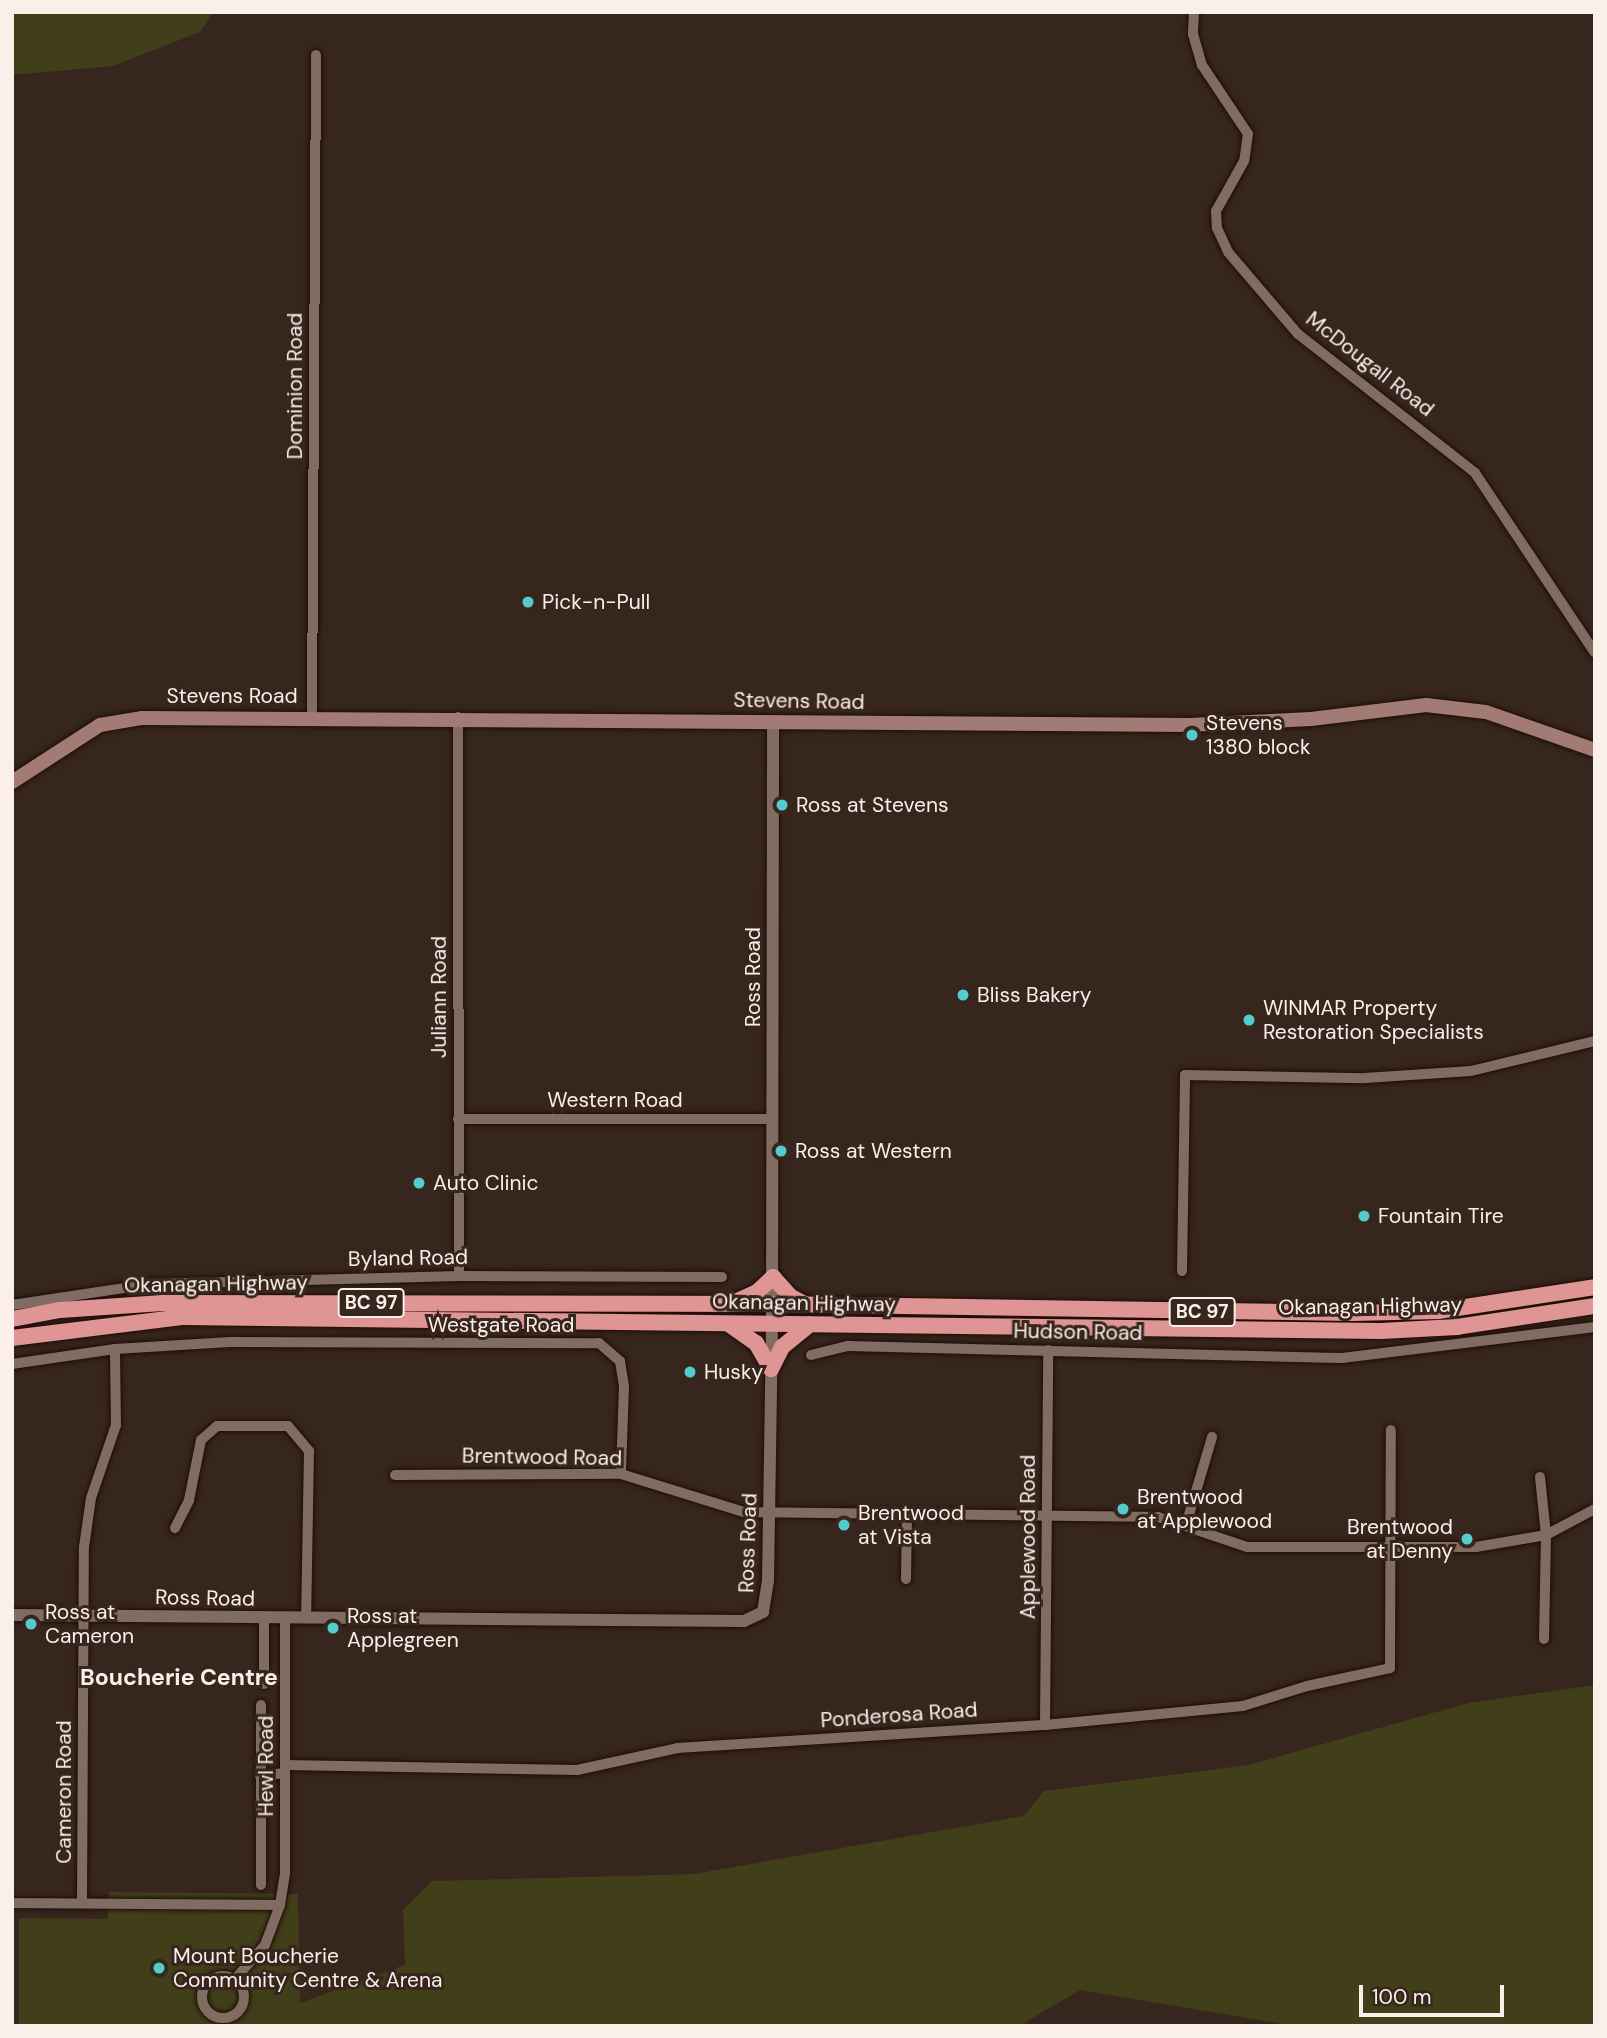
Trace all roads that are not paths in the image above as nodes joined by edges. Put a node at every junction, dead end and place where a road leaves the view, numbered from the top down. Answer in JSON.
{"nodes":[{"id":1,"x":1194,"y":12,"type":"edge"},
{"id":2,"x":316,"y":55,"type":"dead end"},
{"id":3,"x":1595,"y":653,"type":"edge"},
{"id":4,"x":312,"y":717,"type":"junction"},
{"id":5,"x":458,"y":717,"type":"junction"},
{"id":6,"x":773,"y":721,"type":"junction"},
{"id":7,"x":1595,"y":750,"type":"edge"},
{"id":8,"x":12,"y":782,"type":"edge"},
{"id":9,"x":1595,"y":1041,"type":"edge"},
{"id":10,"x":458,"y":1119,"type":"junction"},
{"id":11,"x":772,"y":1119,"type":"junction"},
{"id":12,"x":1182,"y":1271,"type":"dead end"},
{"id":13,"x":459,"y":1276,"type":"junction"},
{"id":14,"x":722,"y":1277,"type":"dead end"},
{"id":15,"x":773,"y":1277,"type":"junction"},
{"id":16,"x":1595,"y":1287,"type":"edge"},
{"id":17,"x":731,"y":1304,"type":"junction"},
{"id":18,"x":773,"y":1304,"type":"junction"},
{"id":19,"x":12,"y":1305,"type":"edge"},
{"id":20,"x":807,"y":1305,"type":"junction"},
{"id":21,"x":1595,"y":1306,"type":"edge"},
{"id":22,"x":12,"y":1319,"type":"edge"},
{"id":23,"x":728,"y":1324,"type":"junction"},
{"id":24,"x":772,"y":1324,"type":"junction"},
{"id":25,"x":810,"y":1324,"type":"junction"},
{"id":26,"x":1595,"y":1327,"type":"edge"},
{"id":27,"x":12,"y":1338,"type":"edge"},
{"id":28,"x":115,"y":1349,"type":"junction"},
{"id":29,"x":1048,"y":1350,"type":"junction"},
{"id":30,"x":811,"y":1355,"type":"dead end"},
{"id":31,"x":12,"y":1364,"type":"edge"},
{"id":32,"x":771,"y":1369,"type":"junction"},
{"id":33,"x":1391,"y":1430,"type":"dead end"},
{"id":34,"x":1212,"y":1437,"type":"dead end"},
{"id":35,"x":621,"y":1474,"type":"junction"},
{"id":36,"x":395,"y":1475,"type":"dead end"},
{"id":37,"x":1540,"y":1477,"type":"dead end"},
{"id":38,"x":767,"y":1509,"type":"junction"},
{"id":39,"x":1595,"y":1509,"type":"edge"},
{"id":40,"x":906,"y":1513,"type":"junction"},
{"id":41,"x":1048,"y":1516,"type":"junction"},
{"id":42,"x":1186,"y":1525,"type":"junction"},
{"id":43,"x":175,"y":1528,"type":"dead end"},
{"id":44,"x":1546,"y":1535,"type":"junction"},
{"id":45,"x":1388,"y":1546,"type":"junction"},
{"id":46,"x":906,"y":1579,"type":"dead end"},
{"id":47,"x":12,"y":1615,"type":"edge"},
{"id":48,"x":83,"y":1615,"type":"junction"},
{"id":49,"x":306,"y":1618,"type":"junction"},
{"id":50,"x":264,"y":1619,"type":"junction"},
{"id":51,"x":285,"y":1619,"type":"junction"},
{"id":52,"x":1544,"y":1639,"type":"dead end"},
{"id":53,"x":264,"y":1684,"type":"dead end"},
{"id":54,"x":261,"y":1705,"type":"dead end"},
{"id":55,"x":1045,"y":1725,"type":"junction"},
{"id":56,"x":285,"y":1769,"type":"junction"},
{"id":57,"x":260,"y":1776,"type":"junction"},
{"id":58,"x":261,"y":1885,"type":"dead end"},
{"id":59,"x":12,"y":1903,"type":"edge"},
{"id":60,"x":82,"y":1903,"type":"junction"},
{"id":61,"x":281,"y":1905,"type":"junction"},
{"id":62,"x":235,"y":1979,"type":"junction"}],
"edges":[{"from":1,"to":3,"type":"street","name":"McDougall Road"},
{"from":2,"to":4,"type":"street","name":"Dominion Road"},
{"from":4,"to":5,"type":"main road","name":"Stevens Road"},
{"from":4,"to":8,"type":"main road","name":"Stevens Road"},
{"from":5,"to":6,"type":"main road","name":"Stevens Road"},
{"from":5,"to":10,"type":"street","name":"Juliann Road"},
{"from":6,"to":7,"type":"main road","name":"Stevens Road"},
{"from":6,"to":11,"type":"street","name":"Ross Road"},
{"from":9,"to":12,"type":"street"},
{"from":10,"to":11,"type":"street","name":"Western Road"},
{"from":10,"to":13,"type":"street","name":"Juliann Road"},
{"from":11,"to":15,"type":"street","name":"Ross Road"},
{"from":13,"to":14,"type":"street","name":"Byland Road"},
{"from":13,"to":19,"type":"street","name":"Byland Road"},
{"from":15,"to":17,"type":"highway"},
{"from":15,"to":18,"type":"street","name":"Ross Road"},
{"from":15,"to":20,"type":"highway"},
{"from":16,"to":20,"type":"highway","name":"Okanagan Highway","number":"BC 97"},
{"from":17,"to":18,"type":"highway","name":"Okanagan Highway","number":"BC 97"},
{"from":17,"to":22,"type":"highway","name":"Okanagan Highway","number":"BC 97"},
{"from":18,"to":20,"type":"highway","name":"Okanagan Highway","number":"BC 97"},
{"from":18,"to":24,"type":"street","name":"Ross Road"},
{"from":21,"to":25,"type":"highway","name":"Okanagan Highway","number":"BC 97"},
{"from":23,"to":24,"type":"highway","name":"Okanagan Highway","number":"BC 97"},
{"from":23,"to":27,"type":"highway","name":"Okanagan Highway","number":"BC 97"},
{"from":23,"to":32,"type":"highway"},
{"from":24,"to":25,"type":"highway","name":"Okanagan Highway","number":"BC 97"},
{"from":24,"to":32,"type":"street","name":"Ross Road"},
{"from":25,"to":32,"type":"highway"},
{"from":26,"to":29,"type":"street","name":"Hudson Road"},
{"from":28,"to":31,"type":"street","name":"Westgate Road"},
{"from":28,"to":35,"type":"street","name":"Westgate Road"},
{"from":28,"to":48,"type":"street","name":"Cameron Road"},
{"from":29,"to":30,"type":"street","name":"Hudson Road"},
{"from":29,"to":41,"type":"street","name":"Applewood Road"},
{"from":32,"to":38,"type":"street","name":"Ross Road"},
{"from":33,"to":45,"type":"street"},
{"from":34,"to":42,"type":"street"},
{"from":35,"to":36,"type":"street","name":"Brentwood Road"},
{"from":35,"to":38,"type":"street","name":"Brentwood Road"},
{"from":37,"to":44,"type":"street"},
{"from":38,"to":40,"type":"street","name":"Brentwood Road"},
{"from":38,"to":49,"type":"street","name":"Ross Road"},
{"from":39,"to":44,"type":"street","name":"Brentwood Road"},
{"from":40,"to":41,"type":"street","name":"Brentwood Road"},
{"from":40,"to":46,"type":"street"},
{"from":41,"to":42,"type":"street","name":"Brentwood Road"},
{"from":41,"to":55,"type":"street","name":"Applewood Road"},
{"from":42,"to":45,"type":"street","name":"Brentwood Road"},
{"from":43,"to":49,"type":"street"},
{"from":44,"to":45,"type":"street","name":"Brentwood Road"},
{"from":44,"to":52,"type":"street"},
{"from":45,"to":55,"type":"street","name":"Ponderosa Road"},
{"from":47,"to":48,"type":"street","name":"Ross Road"},
{"from":48,"to":50,"type":"street","name":"Ross Road"},
{"from":48,"to":60,"type":"street","name":"Cameron Road"},
{"from":49,"to":51,"type":"street","name":"Ross Road"},
{"from":50,"to":51,"type":"street","name":"Ross Road"},
{"from":50,"to":53,"type":"street","name":"Hewl Road"},
{"from":51,"to":56,"type":"street","name":"Hewl Road"},
{"from":54,"to":57,"type":"street","name":"Hewl Road"},
{"from":55,"to":56,"type":"street","name":"Ponderosa Road"},
{"from":56,"to":57,"type":"street","name":"Ponderosa Road"},
{"from":56,"to":61,"type":"street","name":"Hewl Road"},
{"from":57,"to":58,"type":"street","name":"Hewl Road"},
{"from":59,"to":60,"type":"street"},
{"from":60,"to":61,"type":"street"},
{"from":61,"to":62,"type":"street","name":"Hewl Road"},
{"from":62,"to":62,"type":"street"}]}
